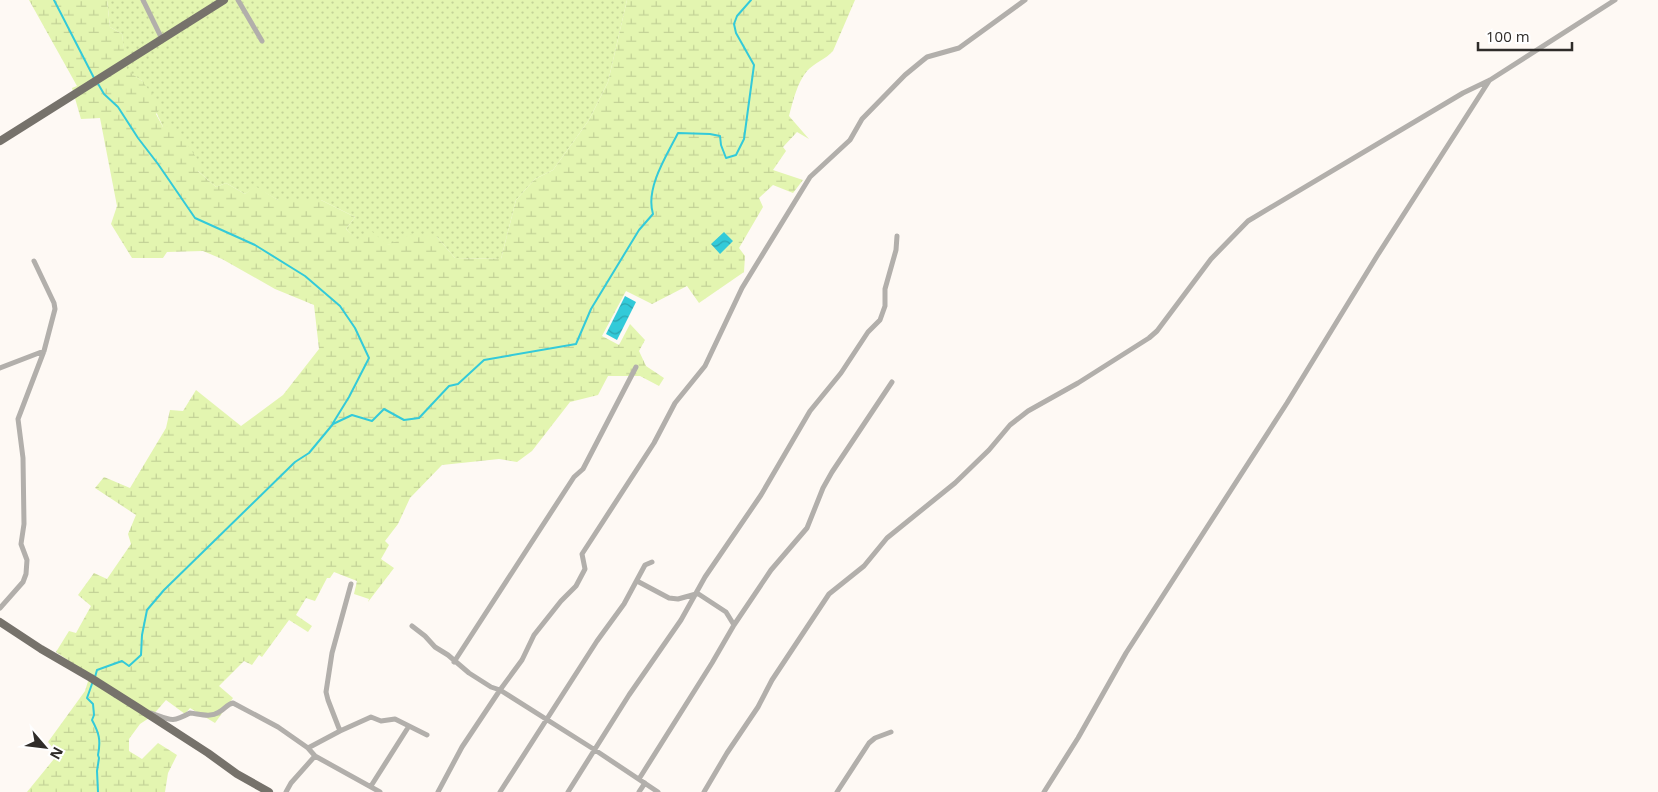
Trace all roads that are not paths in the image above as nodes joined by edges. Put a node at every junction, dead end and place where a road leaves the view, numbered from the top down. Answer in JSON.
{"nodes":[{"id":1,"x":143,"y":0,"type":"edge"},
{"id":2,"x":224,"y":0,"type":"edge"},
{"id":3,"x":238,"y":0,"type":"edge"},
{"id":4,"x":1025,"y":0,"type":"edge"},
{"id":5,"x":1615,"y":0,"type":"edge"},
{"id":6,"x":162,"y":39,"type":"junction"},
{"id":7,"x":262,"y":41,"type":"dead end"},
{"id":8,"x":1490,"y":80,"type":"junction"},
{"id":9,"x":0,"y":141,"type":"edge"},
{"id":10,"x":897,"y":236,"type":"dead end"},
{"id":11,"x":34,"y":261,"type":"dead end"},
{"id":12,"x":44,"y":350,"type":"junction"},
{"id":13,"x":636,"y":367,"type":"dead end"},
{"id":14,"x":0,"y":368,"type":"edge"},
{"id":15,"x":892,"y":382,"type":"dead end"},
{"id":16,"x":652,"y":562,"type":"dead end"},
{"id":17,"x":637,"y":581,"type":"junction"},
{"id":18,"x":351,"y":584,"type":"dead end"},
{"id":19,"x":696,"y":593,"type":"junction"},
{"id":20,"x":0,"y":608,"type":"edge"},
{"id":21,"x":0,"y":622,"type":"edge"},
{"id":22,"x":734,"y":625,"type":"junction"},
{"id":23,"x":412,"y":626,"type":"dead end"},
{"id":24,"x":454,"y":662,"type":"junction"},
{"id":25,"x":500,"y":690,"type":"junction"},
{"id":26,"x":140,"y":709,"type":"junction"},
{"id":27,"x":545,"y":719,"type":"junction"},
{"id":28,"x":409,"y":726,"type":"junction"},
{"id":29,"x":340,"y":731,"type":"junction"},
{"id":30,"x":891,"y":732,"type":"dead end"},
{"id":31,"x":427,"y":735,"type":"dead end"},
{"id":32,"x":308,"y":748,"type":"junction"},
{"id":33,"x":595,"y":750,"type":"junction"},
{"id":34,"x":315,"y":756,"type":"junction"},
{"id":35,"x":639,"y":779,"type":"junction"},
{"id":36,"x":645,"y":783,"type":"junction"},
{"id":37,"x":371,"y":786,"type":"junction"},
{"id":38,"x":269,"y":792,"type":"edge"},
{"id":39,"x":286,"y":792,"type":"edge"},
{"id":40,"x":380,"y":792,"type":"edge"},
{"id":41,"x":438,"y":792,"type":"edge"},
{"id":42,"x":500,"y":792,"type":"edge"},
{"id":43,"x":568,"y":792,"type":"edge"},
{"id":44,"x":639,"y":792,"type":"edge"},
{"id":45,"x":658,"y":792,"type":"edge"},
{"id":46,"x":704,"y":792,"type":"edge"},
{"id":47,"x":837,"y":792,"type":"edge"},
{"id":48,"x":1044,"y":792,"type":"edge"}],
"edges":[{"from":1,"to":6,"type":"street"},
{"from":2,"to":6,"type":"main road"},
{"from":3,"to":7,"type":"street"},
{"from":4,"to":25,"type":"street"},
{"from":5,"to":8,"type":"street"},
{"from":6,"to":9,"type":"main road"},
{"from":8,"to":46,"type":"street"},
{"from":8,"to":48,"type":"street"},
{"from":10,"to":19,"type":"street"},
{"from":11,"to":12,"type":"street"},
{"from":12,"to":14,"type":"street"},
{"from":12,"to":20,"type":"street"},
{"from":13,"to":24,"type":"street"},
{"from":15,"to":22,"type":"street"},
{"from":16,"to":17,"type":"street"},
{"from":17,"to":19,"type":"street"},
{"from":17,"to":27,"type":"street"},
{"from":18,"to":29,"type":"street"},
{"from":19,"to":22,"type":"street"},
{"from":19,"to":33,"type":"street"},
{"from":21,"to":26,"type":"main road"},
{"from":22,"to":35,"type":"street"},
{"from":23,"to":24,"type":"street"},
{"from":24,"to":25,"type":"street"},
{"from":25,"to":27,"type":"street"},
{"from":25,"to":41,"type":"street"},
{"from":26,"to":32,"type":"street"},
{"from":26,"to":38,"type":"main road"},
{"from":27,"to":33,"type":"street"},
{"from":27,"to":42,"type":"street"},
{"from":28,"to":29,"type":"street"},
{"from":28,"to":31,"type":"street"},
{"from":28,"to":37,"type":"street"},
{"from":29,"to":32,"type":"street"},
{"from":30,"to":47,"type":"street"},
{"from":32,"to":34,"type":"street"},
{"from":33,"to":35,"type":"street"},
{"from":33,"to":43,"type":"street"},
{"from":34,"to":37,"type":"street"},
{"from":34,"to":39,"type":"street"},
{"from":35,"to":36,"type":"street"},
{"from":36,"to":44,"type":"street"},
{"from":36,"to":45,"type":"street"},
{"from":37,"to":40,"type":"street"}]}
